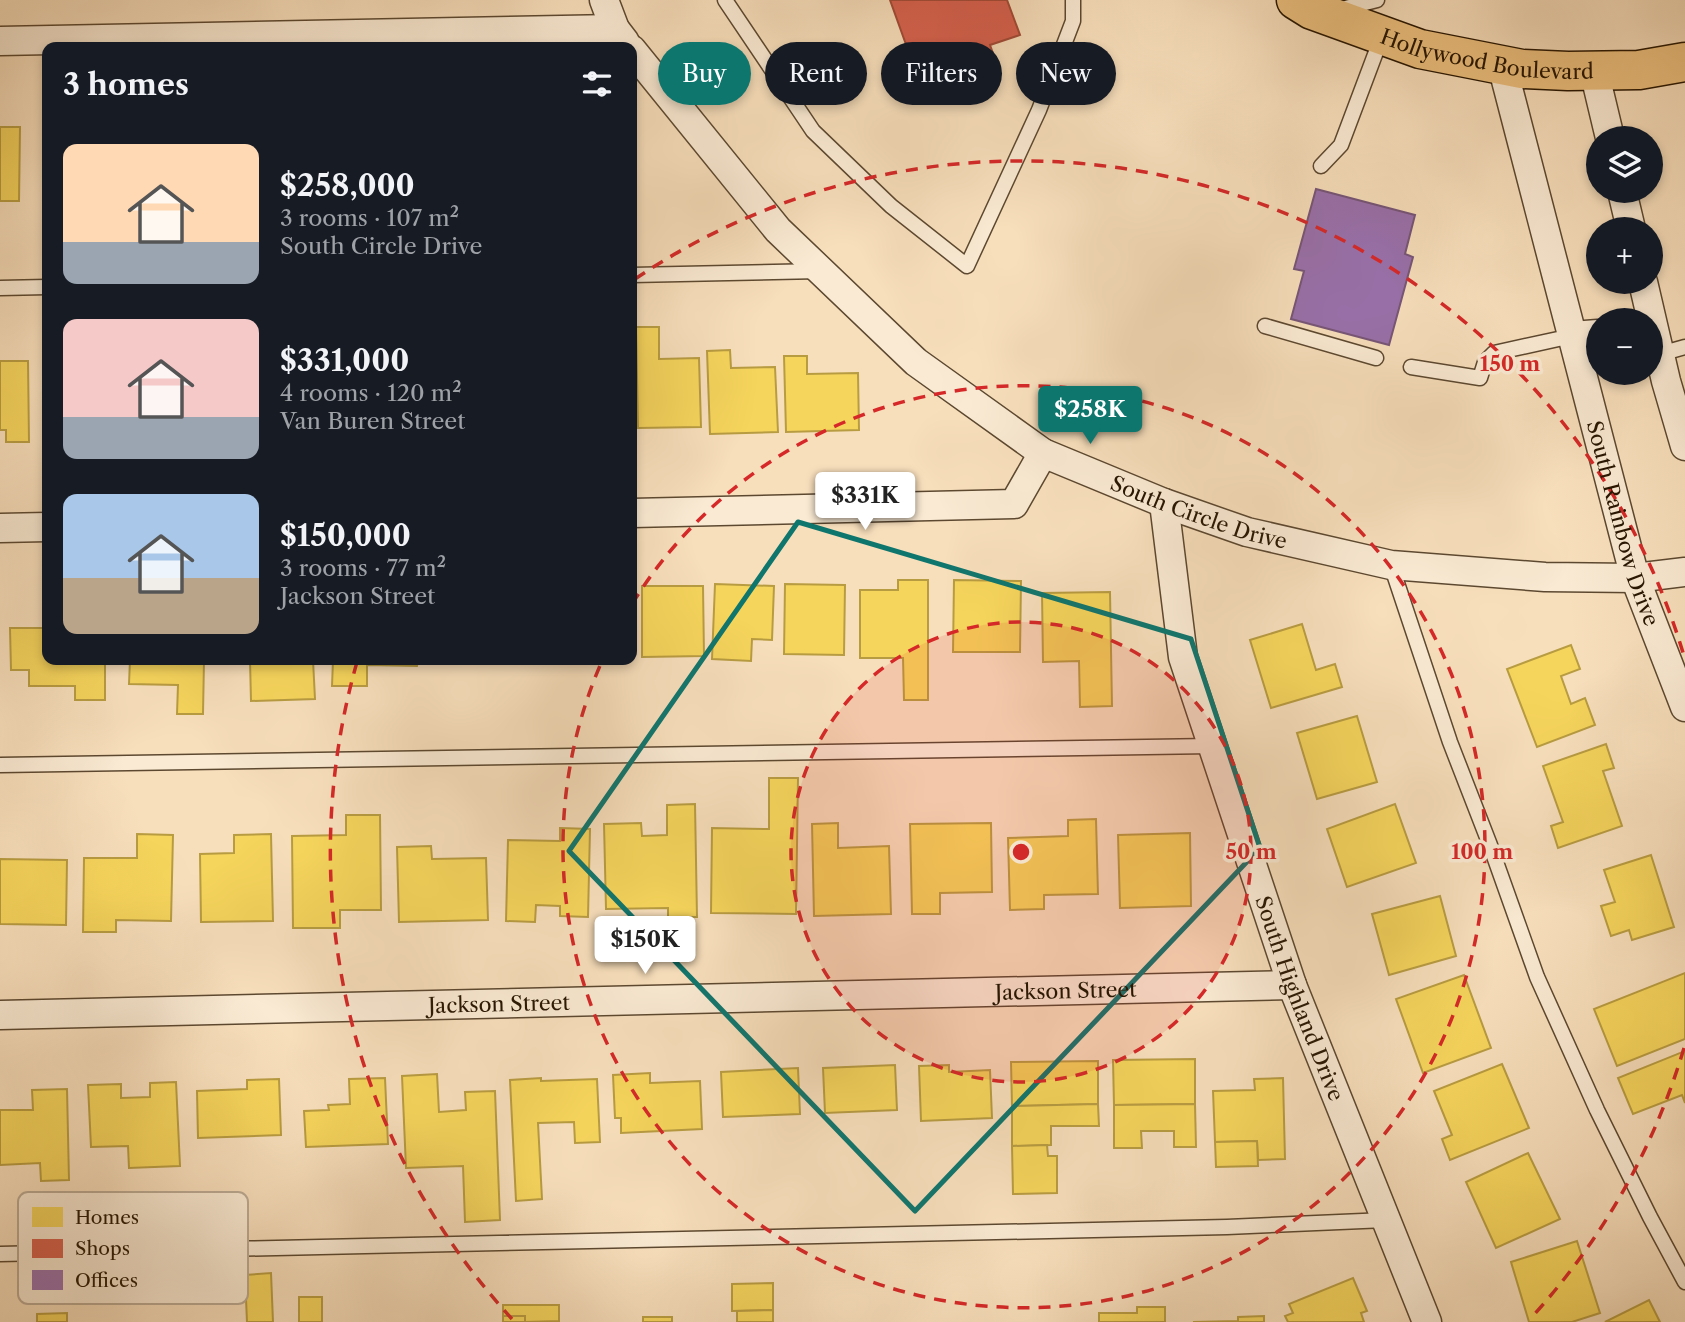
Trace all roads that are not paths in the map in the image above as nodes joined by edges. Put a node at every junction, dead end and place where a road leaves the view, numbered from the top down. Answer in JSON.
{"nodes":[{"id":1,"x":604,"y":0,"type":"edge"},
{"id":2,"x":725,"y":0,"type":"edge"},
{"id":3,"x":1073,"y":0,"type":"edge"},
{"id":4,"x":1310,"y":7,"type":"edge"},
{"id":5,"x":1379,"y":18,"type":"edge"},
{"id":6,"x":0,"y":41,"type":"edge"},
{"id":7,"x":625,"y":42,"type":"edge"},
{"id":8,"x":637,"y":57,"type":"edge"},
{"id":9,"x":1685,"y":62,"type":"edge"},
{"id":10,"x":1502,"y":65,"type":"junction"},
{"id":11,"x":1594,"y":71,"type":"junction"},
{"id":12,"x":1607,"y":126,"type":"edge"},
{"id":13,"x":1321,"y":166,"type":"dead end"},
{"id":14,"x":821,"y":271,"type":"junction"},
{"id":15,"x":637,"y":275,"type":"edge"},
{"id":16,"x":42,"y":287,"type":"edge"},
{"id":17,"x":0,"y":288,"type":"edge"},
{"id":18,"x":1265,"y":326,"type":"dead end"},
{"id":19,"x":1585,"y":335,"type":"edge"},
{"id":20,"x":1663,"y":346,"type":"edge"},
{"id":21,"x":1376,"y":358,"type":"dead end"},
{"id":22,"x":1411,"y":367,"type":"dead end"},
{"id":23,"x":1685,"y":446,"type":"edge"},
{"id":24,"x":1043,"y":453,"type":"junction"},
{"id":25,"x":1164,"y":503,"type":"junction"},
{"id":26,"x":637,"y":513,"type":"edge"},
{"id":27,"x":42,"y":527,"type":"edge"},
{"id":28,"x":0,"y":528,"type":"edge"},
{"id":29,"x":1391,"y":565,"type":"junction"},
{"id":30,"x":1685,"y":572,"type":"edge"},
{"id":31,"x":1635,"y":578,"type":"junction"},
{"id":32,"x":1685,"y":707,"type":"edge"},
{"id":33,"x":1212,"y":746,"type":"junction"},
{"id":34,"x":0,"y":765,"type":"edge"},
{"id":35,"x":1292,"y":985,"type":"junction"},
{"id":36,"x":0,"y":1015,"type":"edge"},
{"id":37,"x":1386,"y":1220,"type":"junction"},
{"id":38,"x":248,"y":1248,"type":"edge"},
{"id":39,"x":0,"y":1254,"type":"edge"},
{"id":40,"x":18,"y":1254,"type":"edge"},
{"id":41,"x":1685,"y":1282,"type":"edge"},
{"id":42,"x":1427,"y":1322,"type":"edge"}],
"edges":[{"from":1,"to":7,"type":"street","name":"South Circle Drive"},
{"from":2,"to":3,"type":"lane"},
{"from":4,"to":5,"type":"highway","name":"Hollywood Boulevard"},
{"from":5,"to":10,"type":"highway","name":"Hollywood Boulevard"},
{"from":5,"to":13,"type":"lane"},
{"from":6,"to":7,"type":"street"},
{"from":8,"to":14,"type":"street","name":"South Circle Drive"},
{"from":9,"to":11,"type":"highway","name":"Hollywood Boulevard"},
{"from":10,"to":11,"type":"highway","name":"Hollywood Boulevard"},
{"from":10,"to":19,"type":"street","name":"South Rainbow Drive"},
{"from":11,"to":12,"type":"street"},
{"from":14,"to":15,"type":"lane"},
{"from":14,"to":24,"type":"street","name":"South Circle Drive"},
{"from":16,"to":17,"type":"lane"},
{"from":18,"to":21,"type":"lane"},
{"from":19,"to":22,"type":"lane"},
{"from":19,"to":31,"type":"street","name":"South Rainbow Drive"},
{"from":20,"to":23,"type":"street"},
{"from":24,"to":25,"type":"street","name":"South Circle Drive"},
{"from":24,"to":26,"type":"street"},
{"from":25,"to":29,"type":"street","name":"South Circle Drive"},
{"from":25,"to":33,"type":"street","name":"South Highland Drive"},
{"from":27,"to":28,"type":"street"},
{"from":29,"to":31,"type":"street","name":"South Circle Drive"},
{"from":29,"to":41,"type":"lane"},
{"from":30,"to":31,"type":"street","name":"South Circle Drive"},
{"from":31,"to":32,"type":"street","name":"South Rainbow Drive"},
{"from":33,"to":34,"type":"lane"},
{"from":33,"to":35,"type":"street","name":"South Highland Drive"},
{"from":35,"to":36,"type":"street","name":"Jackson Street"},
{"from":35,"to":37,"type":"street","name":"South Highland Drive"},
{"from":37,"to":38,"type":"lane"},
{"from":37,"to":42,"type":"street","name":"South Highland Drive"},
{"from":39,"to":40,"type":"lane"}]}
